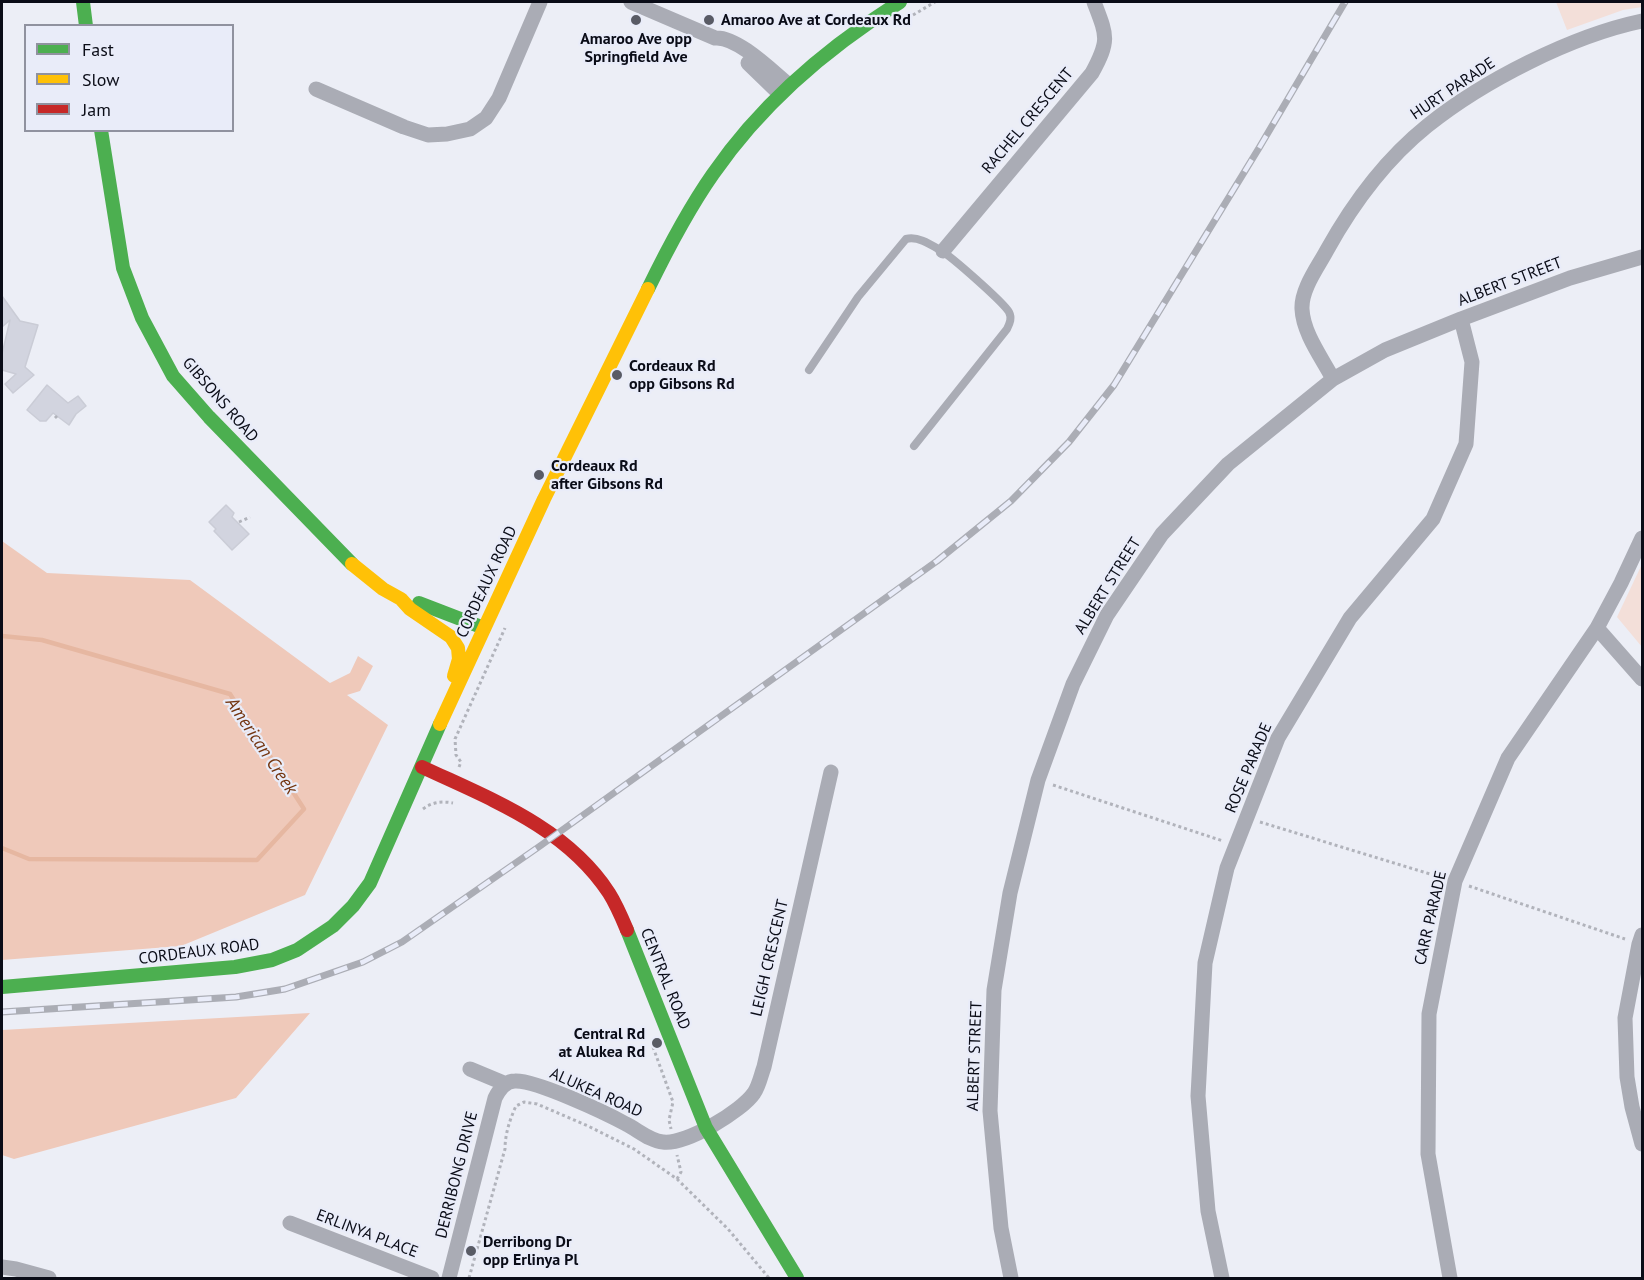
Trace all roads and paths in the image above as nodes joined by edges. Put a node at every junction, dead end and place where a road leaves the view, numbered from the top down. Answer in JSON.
{"nodes":[{"id":1,"x":83,"y":2,"type":"edge"},
{"id":2,"x":540,"y":2,"type":"edge"},
{"id":3,"x":631,"y":2,"type":"edge"},
{"id":4,"x":900,"y":2,"type":"edge"},
{"id":5,"x":935,"y":2,"type":"edge"},
{"id":6,"x":1094,"y":2,"type":"edge"},
{"id":7,"x":912,"y":16,"type":"dead end"},
{"id":8,"x":1642,"y":21,"type":"edge"},
{"id":9,"x":86,"y":24,"type":"edge"},
{"id":10,"x":316,"y":89,"type":"dead end"},
{"id":11,"x":784,"y":89,"type":"junction"},
{"id":12,"x":101,"y":132,"type":"edge"},
{"id":13,"x":942,"y":251,"type":"junction"},
{"id":14,"x":1642,"y":257,"type":"edge"},
{"id":15,"x":1461,"y":320,"type":"junction"},
{"id":16,"x":808,"y":370,"type":"dead end"},
{"id":17,"x":1333,"y":379,"type":"junction"},
{"id":18,"x":914,"y":446,"type":"dead end"},
{"id":19,"x":250,"y":517,"type":"dead end"},
{"id":20,"x":238,"y":522,"type":"dead end"},
{"id":21,"x":1642,"y":538,"type":"edge"},
{"id":22,"x":401,"y":600,"type":"junction"},
{"id":23,"x":506,"y":626,"type":"dead end"},
{"id":24,"x":484,"y":628,"type":"junction"},
{"id":25,"x":1597,"y":628,"type":"junction"},
{"id":26,"x":1642,"y":679,"type":"edge"},
{"id":27,"x":440,"y":725,"type":"junction"},
{"id":28,"x":461,"y":762,"type":"dead end"},
{"id":29,"x":422,"y":767,"type":"junction"},
{"id":30,"x":831,"y":772,"type":"dead end"},
{"id":31,"x":1038,"y":780,"type":"junction"},
{"id":32,"x":460,"y":806,"type":"dead end"},
{"id":33,"x":420,"y":812,"type":"dead end"},
{"id":34,"x":1247,"y":818,"type":"junction"},
{"id":35,"x":1236,"y":846,"type":"junction"},
{"id":36,"x":1455,"y":881,"type":"junction"},
{"id":37,"x":1641,"y":940,"type":"edge"},
{"id":38,"x":2,"y":987,"type":"edge"},
{"id":39,"x":652,"y":1043,"type":"dead end"},
{"id":40,"x":470,"y":1070,"type":"dead end"},
{"id":41,"x":506,"y":1084,"type":"junction"},
{"id":42,"x":706,"y":1128,"type":"junction"},
{"id":43,"x":673,"y":1142,"type":"junction"},
{"id":44,"x":1642,"y":1144,"type":"edge"},
{"id":45,"x":677,"y":1179,"type":"junction"},
{"id":46,"x":290,"y":1223,"type":"dead end"},
{"id":47,"x":2,"y":1267,"type":"edge"},
{"id":48,"x":49,"y":1278,"type":"edge"},
{"id":49,"x":432,"y":1278,"type":"edge"},
{"id":50,"x":449,"y":1278,"type":"edge"},
{"id":51,"x":469,"y":1278,"type":"edge"},
{"id":52,"x":769,"y":1278,"type":"edge"},
{"id":53,"x":797,"y":1278,"type":"edge"},
{"id":54,"x":1011,"y":1278,"type":"edge"},
{"id":55,"x":1222,"y":1278,"type":"edge"},
{"id":56,"x":1450,"y":1278,"type":"edge"}],
"edges":[{"from":1,"to":9,"type":"main road"},
{"from":2,"to":10,"type":"street"},
{"from":3,"to":11,"type":"street"},
{"from":4,"to":11,"type":"main road","name":"CORDEAUX ROAD"},
{"from":5,"to":7,"type":"path"},
{"from":6,"to":13,"type":"street","name":"RACHEL CRESCENT"},
{"from":8,"to":17,"type":"street","name":"HURT PARADE"},
{"from":11,"to":24,"type":"main road","name":"CORDEAUX ROAD"},
{"from":12,"to":22,"type":"main road","name":"GIBSONS ROAD"},
{"from":13,"to":16,"type":"lane"},
{"from":13,"to":18,"type":"lane"},
{"from":14,"to":15,"type":"street","name":"ALBERT STREET"},
{"from":15,"to":17,"type":"street","name":"ALBERT STREET"},
{"from":15,"to":34,"type":"street","name":"ROSE PARADE"},
{"from":17,"to":31,"type":"street","name":"ALBERT STREET"},
{"from":19,"to":20,"type":"path"},
{"from":21,"to":25,"type":"street","name":"CARR PARADE"},
{"from":22,"to":24,"type":"main road","name":"GIBSONS ROAD"},
{"from":22,"to":27,"type":"main road","name":"GIBSONS ROAD"},
{"from":23,"to":28,"type":"path"},
{"from":24,"to":27,"type":"main road","name":"CORDEAUX ROAD"},
{"from":25,"to":26,"type":"street"},
{"from":25,"to":36,"type":"street","name":"CARR PARADE"},
{"from":27,"to":29,"type":"main road","name":"CORDEAUX ROAD"},
{"from":29,"to":38,"type":"main road","name":"CORDEAUX ROAD"},
{"from":29,"to":42,"type":"main road","name":"CENTRAL ROAD"},
{"from":30,"to":42,"type":"street","name":"LEIGH CRESCENT"},
{"from":31,"to":35,"type":"path"},
{"from":31,"to":54,"type":"street","name":"ALBERT STREET"},
{"from":32,"to":33,"type":"path"},
{"from":34,"to":35,"type":"street","name":"ROSE PARADE"},
{"from":34,"to":36,"type":"path"},
{"from":35,"to":55,"type":"street","name":"ROSE PARADE"},
{"from":36,"to":37,"type":"path"},
{"from":36,"to":56,"type":"street","name":"CARR PARADE"},
{"from":37,"to":44,"type":"street"},
{"from":39,"to":43,"type":"path"},
{"from":40,"to":41,"type":"street","name":"ALUKEA ROAD"},
{"from":41,"to":43,"type":"street","name":"ALUKEA ROAD"},
{"from":41,"to":50,"type":"street","name":"DERRIBONG DRIVE"},
{"from":42,"to":43,"type":"street"},
{"from":42,"to":53,"type":"main road","name":"CENTRAL ROAD"},
{"from":43,"to":45,"type":"path"},
{"from":45,"to":51,"type":"path"},
{"from":45,"to":52,"type":"path"},
{"from":46,"to":49,"type":"street","name":"ERLINYA PLACE"},
{"from":47,"to":48,"type":"street"}]}
